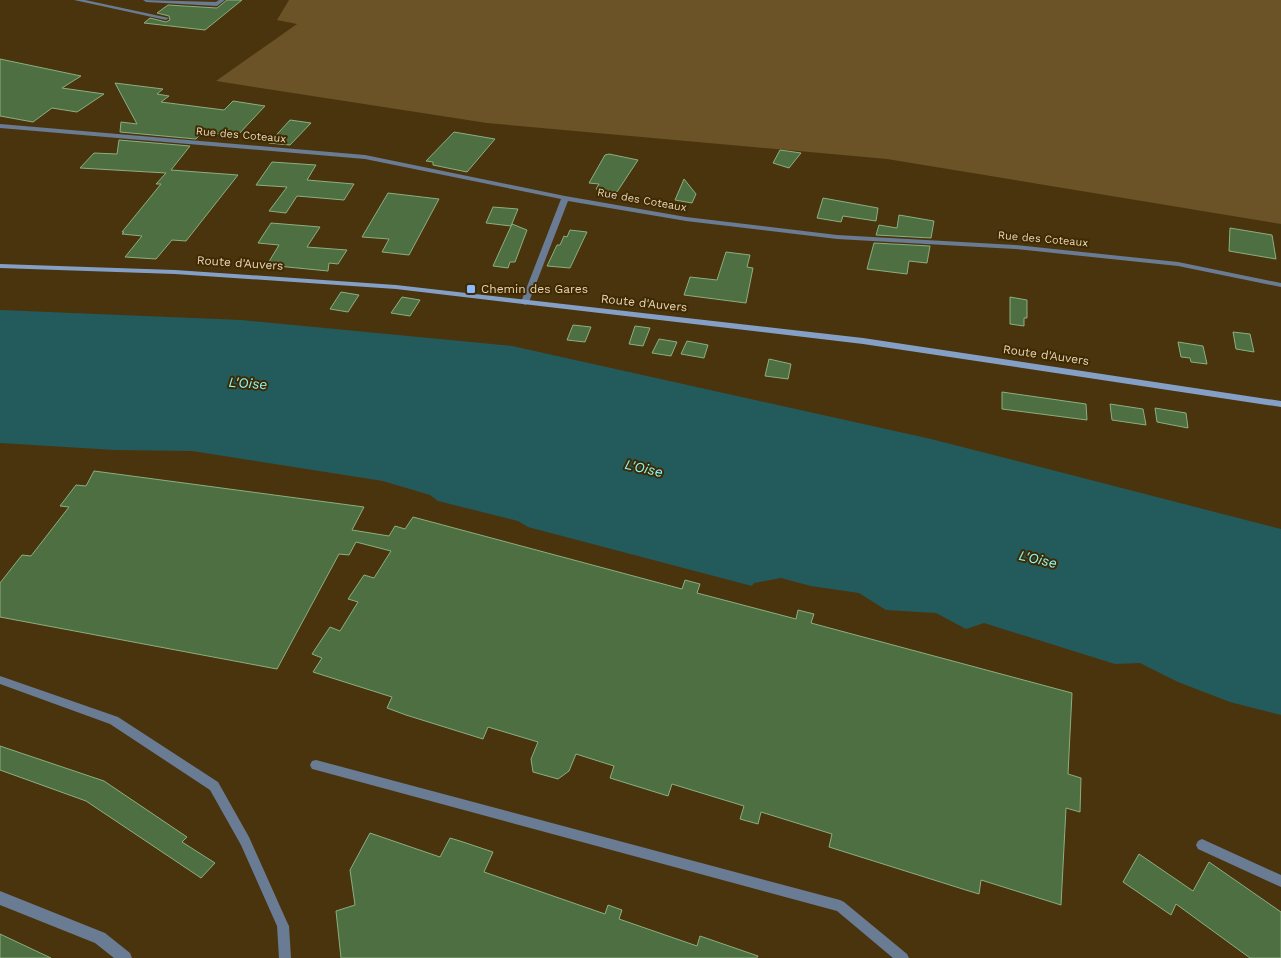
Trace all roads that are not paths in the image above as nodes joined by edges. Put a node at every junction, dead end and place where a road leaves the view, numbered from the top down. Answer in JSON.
{"nodes":[{"id":1,"x":77,"y":0,"type":"edge"},
{"id":2,"x":146,"y":0,"type":"edge"},
{"id":3,"x":222,"y":0,"type":"edge"},
{"id":4,"x":166,"y":18,"type":"dead end"},
{"id":5,"x":0,"y":126,"type":"edge"},
{"id":6,"x":565,"y":198,"type":"junction"},
{"id":7,"x":0,"y":266,"type":"edge"},
{"id":8,"x":1281,"y":285,"type":"edge"},
{"id":9,"x":525,"y":302,"type":"junction"},
{"id":10,"x":1281,"y":404,"type":"edge"},
{"id":11,"x":0,"y":680,"type":"edge"},
{"id":12,"x":316,"y":765,"type":"dead end"},
{"id":13,"x":1202,"y":845,"type":"dead end"},
{"id":14,"x":1281,"y":880,"type":"edge"},
{"id":15,"x":0,"y":898,"type":"edge"},
{"id":16,"x":124,"y":958,"type":"edge"},
{"id":17,"x":285,"y":958,"type":"edge"},
{"id":18,"x":903,"y":958,"type":"edge"}],
"edges":[{"from":1,"to":4,"type":"street"},
{"from":2,"to":3,"type":"street"},
{"from":5,"to":6,"type":"street","name":"Rue des Coteaux"},
{"from":6,"to":8,"type":"street","name":"Rue des Coteaux"},
{"from":6,"to":9,"type":"street"},
{"from":7,"to":9,"type":"main road","name":"Route d'Auvers"},
{"from":9,"to":10,"type":"main road","name":"Route d'Auvers"},
{"from":11,"to":17,"type":"lane"},
{"from":12,"to":18,"type":"lane"},
{"from":13,"to":14,"type":"lane"},
{"from":15,"to":16,"type":"street"}]}
